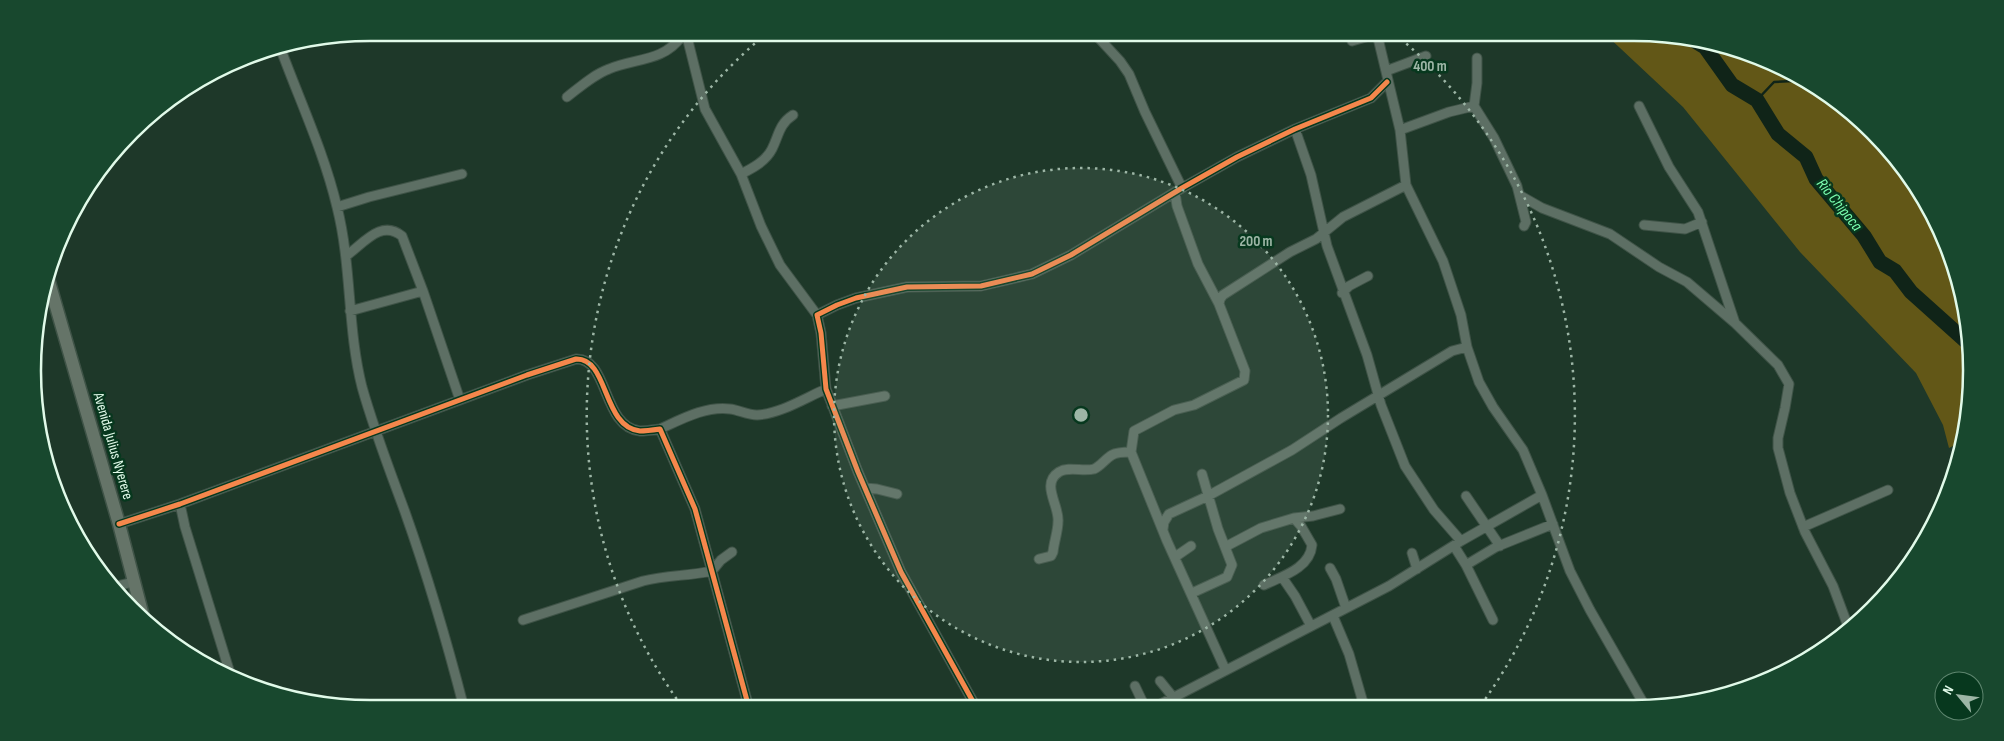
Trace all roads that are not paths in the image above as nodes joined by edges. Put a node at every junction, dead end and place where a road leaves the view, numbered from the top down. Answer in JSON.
{"nodes":[{"id":1,"x":678,"y":41,"type":"edge"},
{"id":2,"x":688,"y":41,"type":"edge"},
{"id":3,"x":1102,"y":41,"type":"edge"},
{"id":4,"x":1378,"y":41,"type":"edge"},
{"id":5,"x":689,"y":47,"type":"junction"},
{"id":6,"x":282,"y":53,"type":"edge"},
{"id":7,"x":1426,"y":56,"type":"dead end"},
{"id":8,"x":1476,"y":58,"type":"dead end"},
{"id":9,"x":1386,"y":72,"type":"junction"},
{"id":10,"x":1387,"y":82,"type":"junction"},
{"id":11,"x":567,"y":97,"type":"dead end"},
{"id":12,"x":1371,"y":98,"type":"junction"},
{"id":13,"x":1392,"y":103,"type":"junction"},
{"id":14,"x":1474,"y":106,"type":"junction"},
{"id":15,"x":1639,"y":106,"type":"dead end"},
{"id":16,"x":793,"y":115,"type":"dead end"},
{"id":17,"x":1295,"y":129,"type":"junction"},
{"id":18,"x":1400,"y":130,"type":"junction"},
{"id":19,"x":462,"y":174,"type":"dead end"},
{"id":20,"x":741,"y":174,"type":"junction"},
{"id":21,"x":1406,"y":185,"type":"junction"},
{"id":22,"x":1178,"y":190,"type":"junction"},
{"id":23,"x":1521,"y":196,"type":"junction"},
{"id":24,"x":337,"y":207,"type":"junction"},
{"id":25,"x":1702,"y":222,"type":"junction"},
{"id":26,"x":1644,"y":225,"type":"dead end"},
{"id":27,"x":1524,"y":226,"type":"dead end"},
{"id":28,"x":1324,"y":232,"type":"junction"},
{"id":29,"x":346,"y":256,"type":"junction"},
{"id":30,"x":1368,"y":276,"type":"dead end"},
{"id":31,"x":51,"y":290,"type":"edge"},
{"id":32,"x":423,"y":291,"type":"junction"},
{"id":33,"x":1342,"y":293,"type":"junction"},
{"id":34,"x":1219,"y":304,"type":"junction"},
{"id":35,"x":350,"y":311,"type":"junction"},
{"id":36,"x":817,"y":315,"type":"junction"},
{"id":37,"x":1735,"y":323,"type":"junction"},
{"id":38,"x":1468,"y":347,"type":"junction"},
{"id":39,"x":826,"y":390,"type":"junction"},
{"id":40,"x":885,"y":396,"type":"dead end"},
{"id":41,"x":460,"y":400,"type":"junction"},
{"id":42,"x":1380,"y":400,"type":"junction"},
{"id":43,"x":832,"y":406,"type":"junction"},
{"id":44,"x":660,"y":429,"type":"junction"},
{"id":45,"x":375,"y":432,"type":"junction"},
{"id":46,"x":1131,"y":452,"type":"junction"},
{"id":47,"x":1202,"y":474,"type":"dead end"},
{"id":48,"x":865,"y":488,"type":"junction"},
{"id":49,"x":1888,"y":490,"type":"dead end"},
{"id":50,"x":896,"y":494,"type":"dead end"},
{"id":51,"x":1542,"y":495,"type":"junction"},
{"id":52,"x":1208,"y":496,"type":"junction"},
{"id":53,"x":1466,"y":496,"type":"dead end"},
{"id":54,"x":180,"y":504,"type":"junction"},
{"id":55,"x":1155,"y":509,"type":"junction"},
{"id":56,"x":1340,"y":509,"type":"dead end"},
{"id":57,"x":1169,"y":514,"type":"junction"},
{"id":58,"x":1294,"y":518,"type":"junction"},
{"id":59,"x":118,"y":524,"type":"junction"},
{"id":60,"x":1553,"y":524,"type":"junction"},
{"id":61,"x":1487,"y":526,"type":"junction"},
{"id":62,"x":1803,"y":527,"type":"junction"},
{"id":63,"x":1163,"y":529,"type":"junction"},
{"id":64,"x":1458,"y":543,"type":"junction"},
{"id":65,"x":1191,"y":546,"type":"dead end"},
{"id":66,"x":1500,"y":546,"type":"junction"},
{"id":67,"x":1225,"y":547,"type":"junction"},
{"id":68,"x":732,"y":552,"type":"dead end"},
{"id":69,"x":1412,"y":553,"type":"dead end"},
{"id":70,"x":1175,"y":557,"type":"junction"},
{"id":71,"x":1038,"y":559,"type":"dead end"},
{"id":72,"x":1466,"y":565,"type":"junction"},
{"id":73,"x":1330,"y":568,"type":"dead end"},
{"id":74,"x":1418,"y":569,"type":"junction"},
{"id":75,"x":712,"y":571,"type":"junction"},
{"id":76,"x":1282,"y":577,"type":"junction"},
{"id":77,"x":134,"y":582,"type":"junction"},
{"id":78,"x":121,"y":585,"type":"edge"},
{"id":79,"x":1264,"y":585,"type":"dead end"},
{"id":80,"x":1192,"y":592,"type":"junction"},
{"id":81,"x":140,"y":605,"type":"edge"},
{"id":82,"x":1346,"y":608,"type":"junction"},
{"id":83,"x":1333,"y":616,"type":"junction"},
{"id":84,"x":523,"y":620,"type":"dead end"},
{"id":85,"x":1493,"y":620,"type":"dead end"},
{"id":86,"x":1847,"y":621,"type":"edge"},
{"id":87,"x":1311,"y":626,"type":"junction"},
{"id":88,"x":228,"y":667,"type":"edge"},
{"id":89,"x":1225,"y":669,"type":"junction"},
{"id":90,"x":1160,"y":681,"type":"dead end"},
{"id":91,"x":1135,"y":686,"type":"dead end"},
{"id":92,"x":1173,"y":697,"type":"junction"},
{"id":93,"x":462,"y":700,"type":"edge"},
{"id":94,"x":747,"y":700,"type":"edge"},
{"id":95,"x":972,"y":700,"type":"edge"},
{"id":96,"x":1141,"y":700,"type":"edge"},
{"id":97,"x":1168,"y":700,"type":"edge"},
{"id":98,"x":1362,"y":700,"type":"edge"},
{"id":99,"x":1641,"y":700,"type":"edge"}],
"edges":[{"from":1,"to":5,"type":"street"},
{"from":1,"to":11,"type":"street"},
{"from":2,"to":5,"type":"street"},
{"from":3,"to":22,"type":"street"},
{"from":4,"to":9,"type":"street"},
{"from":5,"to":20,"type":"street"},
{"from":6,"to":24,"type":"street"},
{"from":7,"to":9,"type":"street"},
{"from":8,"to":14,"type":"street"},
{"from":9,"to":10,"type":"street"},
{"from":10,"to":12,"type":"street"},
{"from":10,"to":13,"type":"street"},
{"from":12,"to":13,"type":"street"},
{"from":12,"to":17,"type":"street"},
{"from":13,"to":18,"type":"street"},
{"from":14,"to":18,"type":"street"},
{"from":14,"to":23,"type":"street"},
{"from":15,"to":25,"type":"street"},
{"from":16,"to":20,"type":"street"},
{"from":17,"to":22,"type":"street"},
{"from":17,"to":28,"type":"street"},
{"from":18,"to":21,"type":"street"},
{"from":19,"to":24,"type":"street"},
{"from":20,"to":36,"type":"street"},
{"from":21,"to":28,"type":"street"},
{"from":21,"to":38,"type":"street"},
{"from":22,"to":34,"type":"street"},
{"from":22,"to":36,"type":"street"},
{"from":23,"to":27,"type":"street"},
{"from":23,"to":37,"type":"street"},
{"from":24,"to":29,"type":"street"},
{"from":25,"to":26,"type":"street"},
{"from":25,"to":37,"type":"street"},
{"from":28,"to":33,"type":"street"},
{"from":28,"to":34,"type":"street"},
{"from":29,"to":32,"type":"street"},
{"from":29,"to":35,"type":"street"},
{"from":30,"to":33,"type":"street"},
{"from":31,"to":59,"type":"street","name":"Avenida Julius Nyerere"},
{"from":32,"to":35,"type":"street"},
{"from":32,"to":41,"type":"street"},
{"from":33,"to":42,"type":"street"},
{"from":34,"to":46,"type":"street"},
{"from":35,"to":45,"type":"street"},
{"from":36,"to":39,"type":"street"},
{"from":37,"to":62,"type":"street"},
{"from":38,"to":42,"type":"street"},
{"from":38,"to":51,"type":"street"},
{"from":39,"to":43,"type":"street"},
{"from":39,"to":44,"type":"street"},
{"from":40,"to":43,"type":"street"},
{"from":41,"to":44,"type":"street"},
{"from":41,"to":45,"type":"street"},
{"from":42,"to":52,"type":"street"},
{"from":42,"to":64,"type":"street"},
{"from":43,"to":48,"type":"street"},
{"from":44,"to":75,"type":"street"},
{"from":45,"to":54,"type":"street"},
{"from":45,"to":93,"type":"street"},
{"from":46,"to":55,"type":"street"},
{"from":46,"to":71,"type":"street"},
{"from":47,"to":52,"type":"street"},
{"from":48,"to":50,"type":"street"},
{"from":48,"to":95,"type":"street"},
{"from":49,"to":62,"type":"street"},
{"from":51,"to":60,"type":"street"},
{"from":51,"to":61,"type":"street"},
{"from":52,"to":57,"type":"street"},
{"from":52,"to":67,"type":"street"},
{"from":53,"to":61,"type":"street"},
{"from":54,"to":59,"type":"street"},
{"from":54,"to":88,"type":"street"},
{"from":55,"to":57,"type":"street"},
{"from":55,"to":63,"type":"street"},
{"from":56,"to":58,"type":"street"},
{"from":57,"to":63,"type":"street"},
{"from":58,"to":67,"type":"street"},
{"from":58,"to":76,"type":"street"},
{"from":59,"to":77,"type":"street","name":"Avenida Julius Nyerere"},
{"from":60,"to":66,"type":"street"},
{"from":60,"to":99,"type":"street"},
{"from":61,"to":64,"type":"street"},
{"from":61,"to":66,"type":"street"},
{"from":62,"to":86,"type":"street"},
{"from":63,"to":70,"type":"street"},
{"from":64,"to":72,"type":"street"},
{"from":64,"to":74,"type":"street"},
{"from":65,"to":70,"type":"street"},
{"from":66,"to":72,"type":"street"},
{"from":67,"to":80,"type":"street"},
{"from":68,"to":75,"type":"street"},
{"from":69,"to":74,"type":"street"},
{"from":70,"to":80,"type":"street"},
{"from":72,"to":85,"type":"street"},
{"from":73,"to":82,"type":"street"},
{"from":74,"to":82,"type":"street"},
{"from":75,"to":84,"type":"street"},
{"from":75,"to":94,"type":"street"},
{"from":76,"to":79,"type":"street"},
{"from":76,"to":87,"type":"street"},
{"from":77,"to":78,"type":"street"},
{"from":77,"to":81,"type":"street","name":"Avenida Julius Nyerere"},
{"from":80,"to":89,"type":"street"},
{"from":82,"to":83,"type":"street"},
{"from":83,"to":87,"type":"street"},
{"from":83,"to":98,"type":"street"},
{"from":87,"to":89,"type":"street"},
{"from":89,"to":92,"type":"street"},
{"from":90,"to":92,"type":"street"},
{"from":91,"to":96,"type":"street"},
{"from":92,"to":97,"type":"street"}]}
